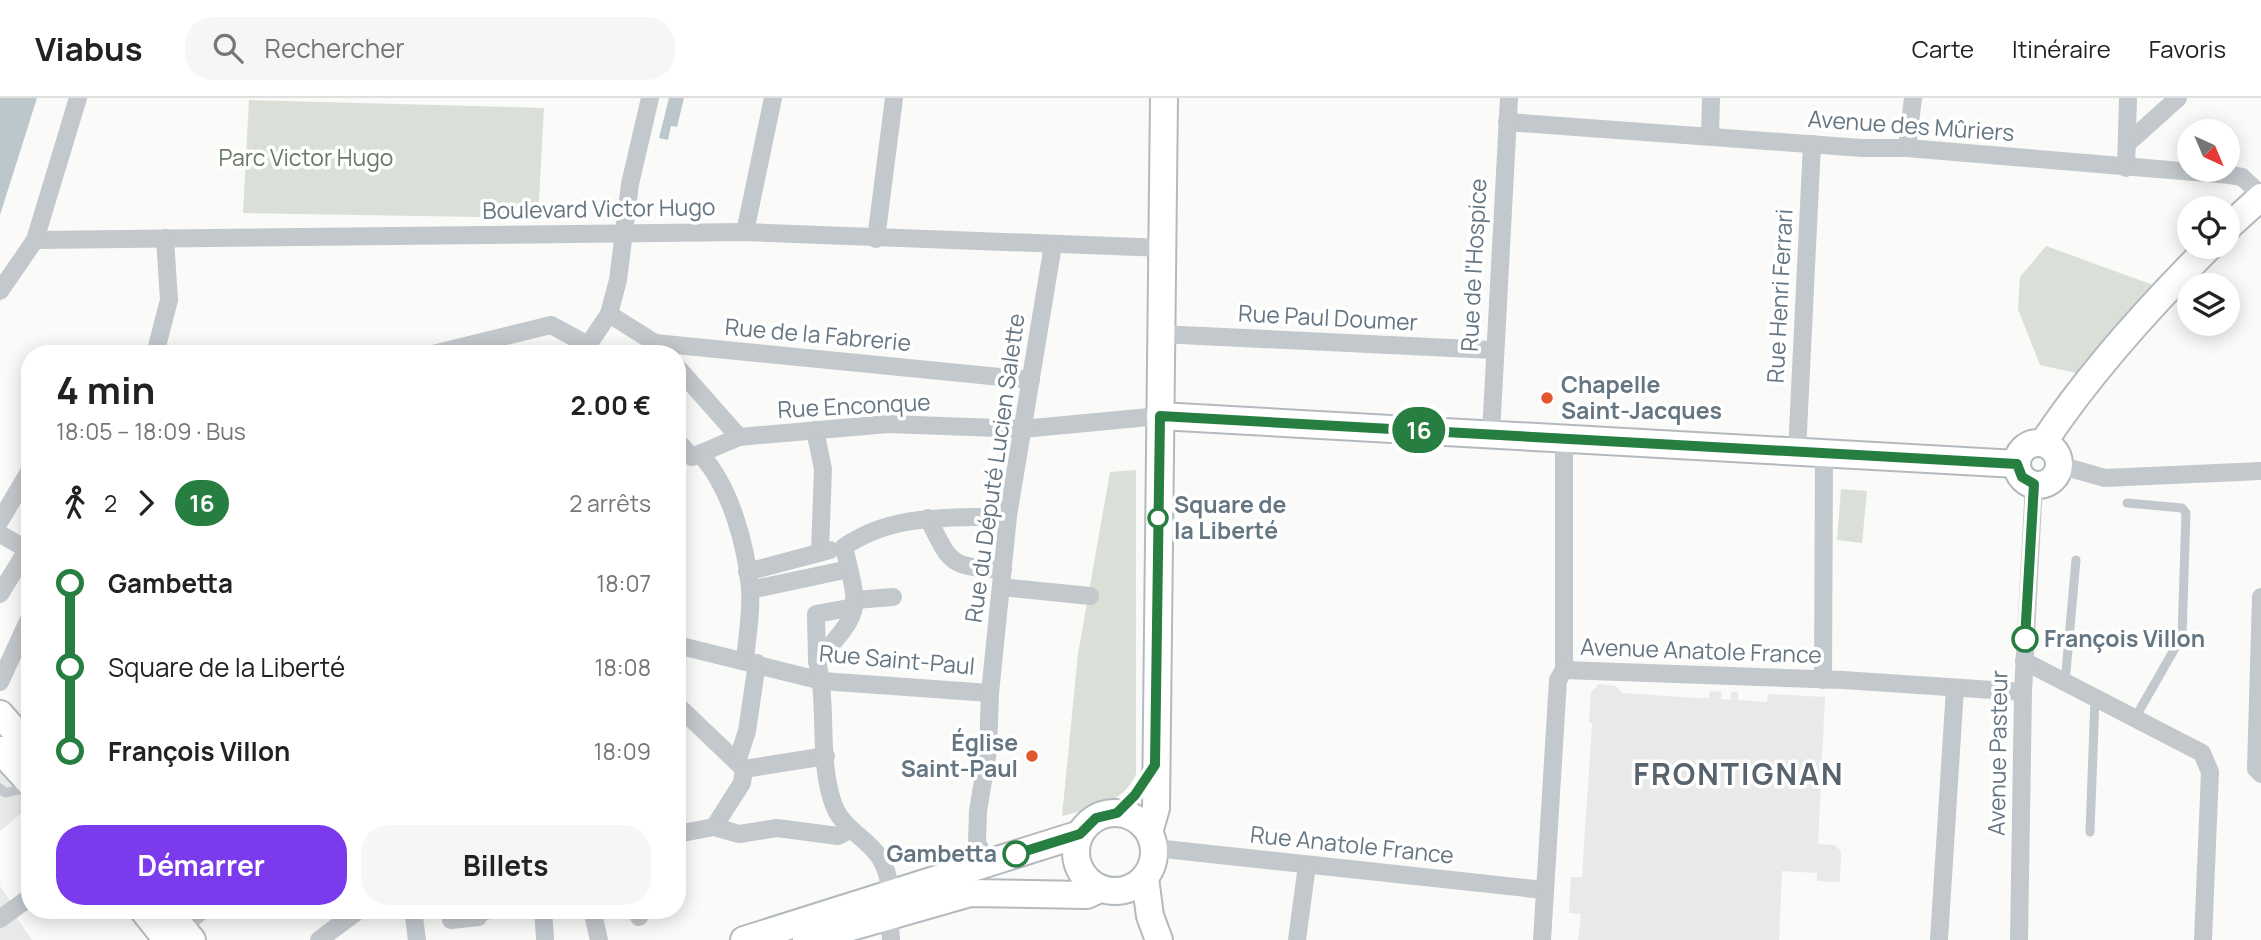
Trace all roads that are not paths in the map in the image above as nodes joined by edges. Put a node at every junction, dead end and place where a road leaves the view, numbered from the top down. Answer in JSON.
{"nodes":[{"id":1,"x":78,"y":98,"type":"edge"},
{"id":2,"x":650,"y":98,"type":"edge"},
{"id":3,"x":773,"y":98,"type":"edge"},
{"id":4,"x":894,"y":98,"type":"edge"},
{"id":5,"x":1164,"y":98,"type":"edge"},
{"id":6,"x":1509,"y":98,"type":"edge"},
{"id":7,"x":1711,"y":98,"type":"edge"},
{"id":8,"x":1913,"y":98,"type":"edge"},
{"id":9,"x":2128,"y":98,"type":"edge"},
{"id":10,"x":2178,"y":98,"type":"edge"},
{"id":11,"x":1507,"y":122,"type":"junction"},
{"id":12,"x":1710,"y":135,"type":"junction"},
{"id":13,"x":2129,"y":142,"type":"junction"},
{"id":14,"x":1812,"y":144,"type":"junction"},
{"id":15,"x":1907,"y":148,"type":"junction"},
{"id":16,"x":2126,"y":168,"type":"junction"},
{"id":17,"x":2261,"y":196,"type":"edge"},
{"id":18,"x":2240,"y":216,"type":"edge"},
{"id":19,"x":623,"y":232,"type":"junction"},
{"id":20,"x":746,"y":232,"type":"junction"},
{"id":21,"x":165,"y":238,"type":"junction"},
{"id":22,"x":876,"y":239,"type":"junction"},
{"id":23,"x":35,"y":240,"type":"junction"},
{"id":24,"x":1053,"y":245,"type":"junction"},
{"id":25,"x":1164,"y":248,"type":"junction"},
{"id":26,"x":2196,"y":259,"type":"edge"},
{"id":27,"x":0,"y":291,"type":"edge"},
{"id":28,"x":609,"y":314,"type":"junction"},
{"id":29,"x":1160,"y":334,"type":"junction"},
{"id":30,"x":157,"y":345,"type":"edge"},
{"id":31,"x":470,"y":345,"type":"edge"},
{"id":32,"x":579,"y":345,"type":"edge"},
{"id":33,"x":588,"y":345,"type":"edge"},
{"id":34,"x":656,"y":345,"type":"edge"},
{"id":35,"x":686,"y":350,"type":"edge"},
{"id":36,"x":1493,"y":350,"type":"junction"},
{"id":37,"x":686,"y":377,"type":"edge"},
{"id":38,"x":1031,"y":380,"type":"junction"},
{"id":39,"x":1160,"y":416,"type":"junction"},
{"id":40,"x":1022,"y":429,"type":"junction"},
{"id":41,"x":815,"y":430,"type":"junction"},
{"id":42,"x":1491,"y":434,"type":"junction"},
{"id":43,"x":739,"y":437,"type":"junction"},
{"id":44,"x":1564,"y":440,"type":"junction"},
{"id":45,"x":2043,"y":443,"type":"junction"},
{"id":46,"x":686,"y":448,"type":"edge"},
{"id":47,"x":1797,"y":452,"type":"junction"},
{"id":48,"x":1824,"y":455,"type":"junction"},
{"id":49,"x":697,"y":457,"type":"junction"},
{"id":50,"x":2059,"y":465,"type":"junction"},
{"id":51,"x":2261,"y":471,"type":"edge"},
{"id":52,"x":2026,"y":474,"type":"junction"},
{"id":53,"x":21,"y":485,"type":"edge"},
{"id":54,"x":2127,"y":503,"type":"dead end"},
{"id":55,"x":1008,"y":516,"type":"junction"},
{"id":56,"x":928,"y":518,"type":"junction"},
{"id":57,"x":0,"y":521,"type":"edge"},
{"id":58,"x":0,"y":534,"type":"edge"},
{"id":59,"x":21,"y":547,"type":"edge"},
{"id":60,"x":844,"y":547,"type":"junction"},
{"id":61,"x":820,"y":552,"type":"junction"},
{"id":62,"x":2076,"y":560,"type":"dead end"},
{"id":63,"x":21,"y":562,"type":"edge"},
{"id":64,"x":849,"y":569,"type":"junction"},
{"id":65,"x":1002,"y":579,"type":"junction"},
{"id":66,"x":748,"y":581,"type":"junction"},
{"id":67,"x":0,"y":594,"type":"edge"},
{"id":68,"x":1090,"y":596,"type":"dead end"},
{"id":69,"x":893,"y":597,"type":"dead end"},
{"id":70,"x":2261,"y":597,"type":"edge"},
{"id":71,"x":854,"y":604,"type":"junction"},
{"id":72,"x":21,"y":636,"type":"edge"},
{"id":73,"x":686,"y":647,"type":"edge"},
{"id":74,"x":751,"y":661,"type":"junction"},
{"id":75,"x":817,"y":661,"type":"junction"},
{"id":76,"x":2024,"y":661,"type":"junction"},
{"id":77,"x":1564,"y":670,"type":"junction"},
{"id":78,"x":1823,"y":680,"type":"junction"},
{"id":79,"x":822,"y":681,"type":"junction"},
{"id":80,"x":0,"y":682,"type":"edge"},
{"id":81,"x":2065,"y":682,"type":"junction"},
{"id":82,"x":1955,"y":688,"type":"junction"},
{"id":83,"x":2023,"y":692,"type":"junction"},
{"id":84,"x":990,"y":693,"type":"junction"},
{"id":85,"x":2095,"y":699,"type":"junction"},
{"id":86,"x":0,"y":714,"type":"edge"},
{"id":87,"x":686,"y":714,"type":"edge"},
{"id":88,"x":2135,"y":718,"type":"junction"},
{"id":89,"x":21,"y":738,"type":"edge"},
{"id":90,"x":0,"y":750,"type":"edge"},
{"id":91,"x":826,"y":756,"type":"junction"},
{"id":92,"x":740,"y":765,"type":"junction"},
{"id":93,"x":1155,"y":765,"type":"junction"},
{"id":94,"x":21,"y":774,"type":"edge"},
{"id":95,"x":2261,"y":774,"type":"edge"},
{"id":96,"x":0,"y":788,"type":"edge"},
{"id":97,"x":21,"y":788,"type":"edge"},
{"id":98,"x":1117,"y":813,"type":"junction"},
{"id":99,"x":714,"y":827,"type":"junction"},
{"id":100,"x":851,"y":829,"type":"junction"},
{"id":101,"x":686,"y":832,"type":"edge"},
{"id":102,"x":2090,"y":832,"type":"dead end"},
{"id":103,"x":1080,"y":834,"type":"junction"},
{"id":104,"x":1152,"y":840,"type":"junction"},
{"id":105,"x":987,"y":864,"type":"junction"},
{"id":106,"x":1307,"y":865,"type":"junction"},
{"id":107,"x":1145,"y":878,"type":"junction"},
{"id":108,"x":1108,"y":890,"type":"junction"},
{"id":109,"x":1544,"y":890,"type":"junction"},
{"id":110,"x":1006,"y":894,"type":"junction"},
{"id":111,"x":21,"y":904,"type":"edge"},
{"id":112,"x":890,"y":915,"type":"edge"},
{"id":113,"x":0,"y":919,"type":"edge"},
{"id":114,"x":159,"y":919,"type":"edge"},
{"id":115,"x":347,"y":919,"type":"edge"},
{"id":116,"x":414,"y":919,"type":"edge"},
{"id":117,"x":544,"y":919,"type":"edge"},
{"id":118,"x":594,"y":919,"type":"edge"},
{"id":119,"x":177,"y":929,"type":"edge"},
{"id":120,"x":1159,"y":933,"type":"edge"},
{"id":121,"x":545,"y":938,"type":"dead end"},
{"id":122,"x":319,"y":940,"type":"edge"},
{"id":123,"x":417,"y":940,"type":"edge"},
{"id":124,"x":598,"y":940,"type":"edge"},
{"id":125,"x":744,"y":940,"type":"edge"},
{"id":126,"x":806,"y":940,"type":"edge"},
{"id":127,"x":1297,"y":940,"type":"edge"},
{"id":128,"x":1542,"y":940,"type":"edge"},
{"id":129,"x":1940,"y":940,"type":"edge"},
{"id":130,"x":2019,"y":940,"type":"edge"},
{"id":131,"x":2203,"y":940,"type":"edge"}],
"edges":[{"from":1,"to":23,"type":"street"},
{"from":2,"to":19,"type":"street"},
{"from":3,"to":20,"type":"street"},
{"from":4,"to":22,"type":"street"},
{"from":5,"to":25,"type":"main road"},
{"from":6,"to":11,"type":"street","name":"Rue de l'Hospice"},
{"from":7,"to":12,"type":"street"},
{"from":8,"to":15,"type":"street"},
{"from":9,"to":13,"type":"street"},
{"from":10,"to":13,"type":"street"},
{"from":11,"to":12,"type":"street","name":"Avenue des Mûriers"},
{"from":11,"to":36,"type":"street","name":"Rue de l'Hospice"},
{"from":12,"to":14,"type":"street","name":"Avenue des Mûriers"},
{"from":13,"to":16,"type":"street"},
{"from":14,"to":15,"type":"street","name":"Avenue des Mûriers"},
{"from":14,"to":47,"type":"street","name":"Rue Henri Ferrari"},
{"from":15,"to":16,"type":"street","name":"Avenue des Mûriers"},
{"from":16,"to":17,"type":"street","name":"Avenue des Mûriers"},
{"from":17,"to":18,"type":"main road"},
{"from":19,"to":20,"type":"street","name":"Boulevard Victor Hugo"},
{"from":19,"to":21,"type":"street","name":"Boulevard Victor Hugo"},
{"from":19,"to":28,"type":"street"},
{"from":20,"to":22,"type":"street","name":"Boulevard Victor Hugo"},
{"from":21,"to":23,"type":"street","name":"Boulevard Victor Hugo"},
{"from":21,"to":30,"type":"street"},
{"from":22,"to":24,"type":"street","name":"Boulevard Victor Hugo"},
{"from":23,"to":27,"type":"street"},
{"from":24,"to":25,"type":"street","name":"Boulevard Victor Hugo"},
{"from":24,"to":38,"type":"street","name":"Rue du Député Lucien Salette"},
{"from":25,"to":29,"type":"main road"},
{"from":26,"to":45,"type":"main road"},
{"from":28,"to":33,"type":"street"},
{"from":28,"to":34,"type":"street","name":"Rue de la Fabrerie"},
{"from":29,"to":36,"type":"street","name":"Rue Paul Doumer"},
{"from":29,"to":39,"type":"main road"},
{"from":31,"to":32,"type":"street"},
{"from":35,"to":38,"type":"street","name":"Rue de la Fabrerie"},
{"from":36,"to":42,"type":"street","name":"Rue de l'Hospice"},
{"from":37,"to":43,"type":"street"},
{"from":38,"to":40,"type":"street","name":"Rue du Député Lucien Salette"},
{"from":39,"to":40,"type":"street","name":"Rue Enconque"},
{"from":39,"to":42,"type":"main road"},
{"from":39,"to":93,"type":"main road"},
{"from":40,"to":41,"type":"street","name":"Rue Enconque"},
{"from":40,"to":55,"type":"street","name":"Rue du Député Lucien Salette"},
{"from":41,"to":43,"type":"street","name":"Rue Enconque"},
{"from":41,"to":61,"type":"street"},
{"from":42,"to":44,"type":"main road"},
{"from":43,"to":49,"type":"street","name":"Rue Enconque"},
{"from":44,"to":47,"type":"main road"},
{"from":44,"to":77,"type":"street"},
{"from":45,"to":50,"type":"main road"},
{"from":45,"to":52,"type":"main road"},
{"from":46,"to":49,"type":"street"},
{"from":47,"to":48,"type":"main road"},
{"from":48,"to":52,"type":"main road"},
{"from":48,"to":78,"type":"street"},
{"from":49,"to":66,"type":"street"},
{"from":50,"to":51,"type":"street"},
{"from":50,"to":52,"type":"main road"},
{"from":52,"to":76,"type":"street","name":"Avenue Pasteur"},
{"from":53,"to":57,"type":"street"},
{"from":54,"to":88,"type":"lane"},
{"from":55,"to":56,"type":"street"},
{"from":55,"to":65,"type":"street","name":"Rue du Député Lucien Salette"},
{"from":56,"to":60,"type":"street"},
{"from":56,"to":65,"type":"street"},
{"from":58,"to":59,"type":"street"},
{"from":60,"to":61,"type":"street"},
{"from":60,"to":64,"type":"street"},
{"from":61,"to":66,"type":"street"},
{"from":62,"to":81,"type":"lane"},
{"from":63,"to":67,"type":"street"},
{"from":64,"to":66,"type":"street"},
{"from":64,"to":71,"type":"street"},
{"from":65,"to":68,"type":"street"},
{"from":65,"to":84,"type":"street","name":"Rue du Député Lucien Salette"},
{"from":66,"to":74,"type":"street"},
{"from":69,"to":71,"type":"street"},
{"from":70,"to":95,"type":"street"},
{"from":71,"to":75,"type":"street"},
{"from":71,"to":75,"type":"street"},
{"from":72,"to":80,"type":"street"},
{"from":73,"to":74,"type":"street","name":"Rue Saint-Paul"},
{"from":74,"to":79,"type":"street","name":"Rue Saint-Paul"},
{"from":74,"to":92,"type":"street"},
{"from":75,"to":79,"type":"street"},
{"from":76,"to":81,"type":"street"},
{"from":76,"to":83,"type":"street","name":"Avenue Pasteur"},
{"from":77,"to":78,"type":"street","name":"Avenue Anatole France"},
{"from":77,"to":109,"type":"street","name":"Avenue Anatole France"},
{"from":78,"to":82,"type":"street","name":"Avenue Anatole France"},
{"from":79,"to":84,"type":"street","name":"Rue Saint-Paul"},
{"from":79,"to":91,"type":"street"},
{"from":81,"to":85,"type":"street"},
{"from":82,"to":83,"type":"street","name":"Avenue Anatole France"},
{"from":82,"to":129,"type":"street"},
{"from":83,"to":130,"type":"street","name":"Avenue Pasteur"},
{"from":84,"to":105,"type":"street","name":"Rue du Député Lucien Salette"},
{"from":85,"to":88,"type":"street"},
{"from":85,"to":102,"type":"lane"},
{"from":86,"to":89,"type":"main road"},
{"from":87,"to":92,"type":"street"},
{"from":88,"to":131,"type":"street"},
{"from":90,"to":94,"type":"main road"},
{"from":91,"to":92,"type":"street"},
{"from":91,"to":100,"type":"street"},
{"from":92,"to":99,"type":"street"},
{"from":93,"to":98,"type":"main road"},
{"from":93,"to":104,"type":"main road"},
{"from":96,"to":97,"type":"lane"},
{"from":98,"to":103,"type":"main road"},
{"from":98,"to":104,"type":"main road"},
{"from":99,"to":100,"type":"street"},
{"from":99,"to":101,"type":"street"},
{"from":100,"to":112,"type":"street"},
{"from":103,"to":105,"type":"main road"},
{"from":103,"to":108,"type":"main road"},
{"from":104,"to":106,"type":"street","name":"Rue Anatole France"},
{"from":104,"to":107,"type":"main road"},
{"from":105,"to":110,"type":"main road"},
{"from":105,"to":112,"type":"main road"},
{"from":106,"to":109,"type":"street","name":"Rue Anatole France"},
{"from":106,"to":127,"type":"street"},
{"from":107,"to":108,"type":"main road"},
{"from":107,"to":120,"type":"main road"},
{"from":108,"to":110,"type":"main road"},
{"from":108,"to":120,"type":"main road"},
{"from":109,"to":128,"type":"street","name":"Avenue Anatole France"},
{"from":110,"to":112,"type":"main road"},
{"from":111,"to":113,"type":"street"},
{"from":112,"to":125,"type":"main road"},
{"from":112,"to":126,"type":"main road"},
{"from":114,"to":119,"type":"main road"},
{"from":115,"to":122,"type":"street"},
{"from":116,"to":123,"type":"street"},
{"from":117,"to":121,"type":"street"},
{"from":118,"to":124,"type":"street"}]}
